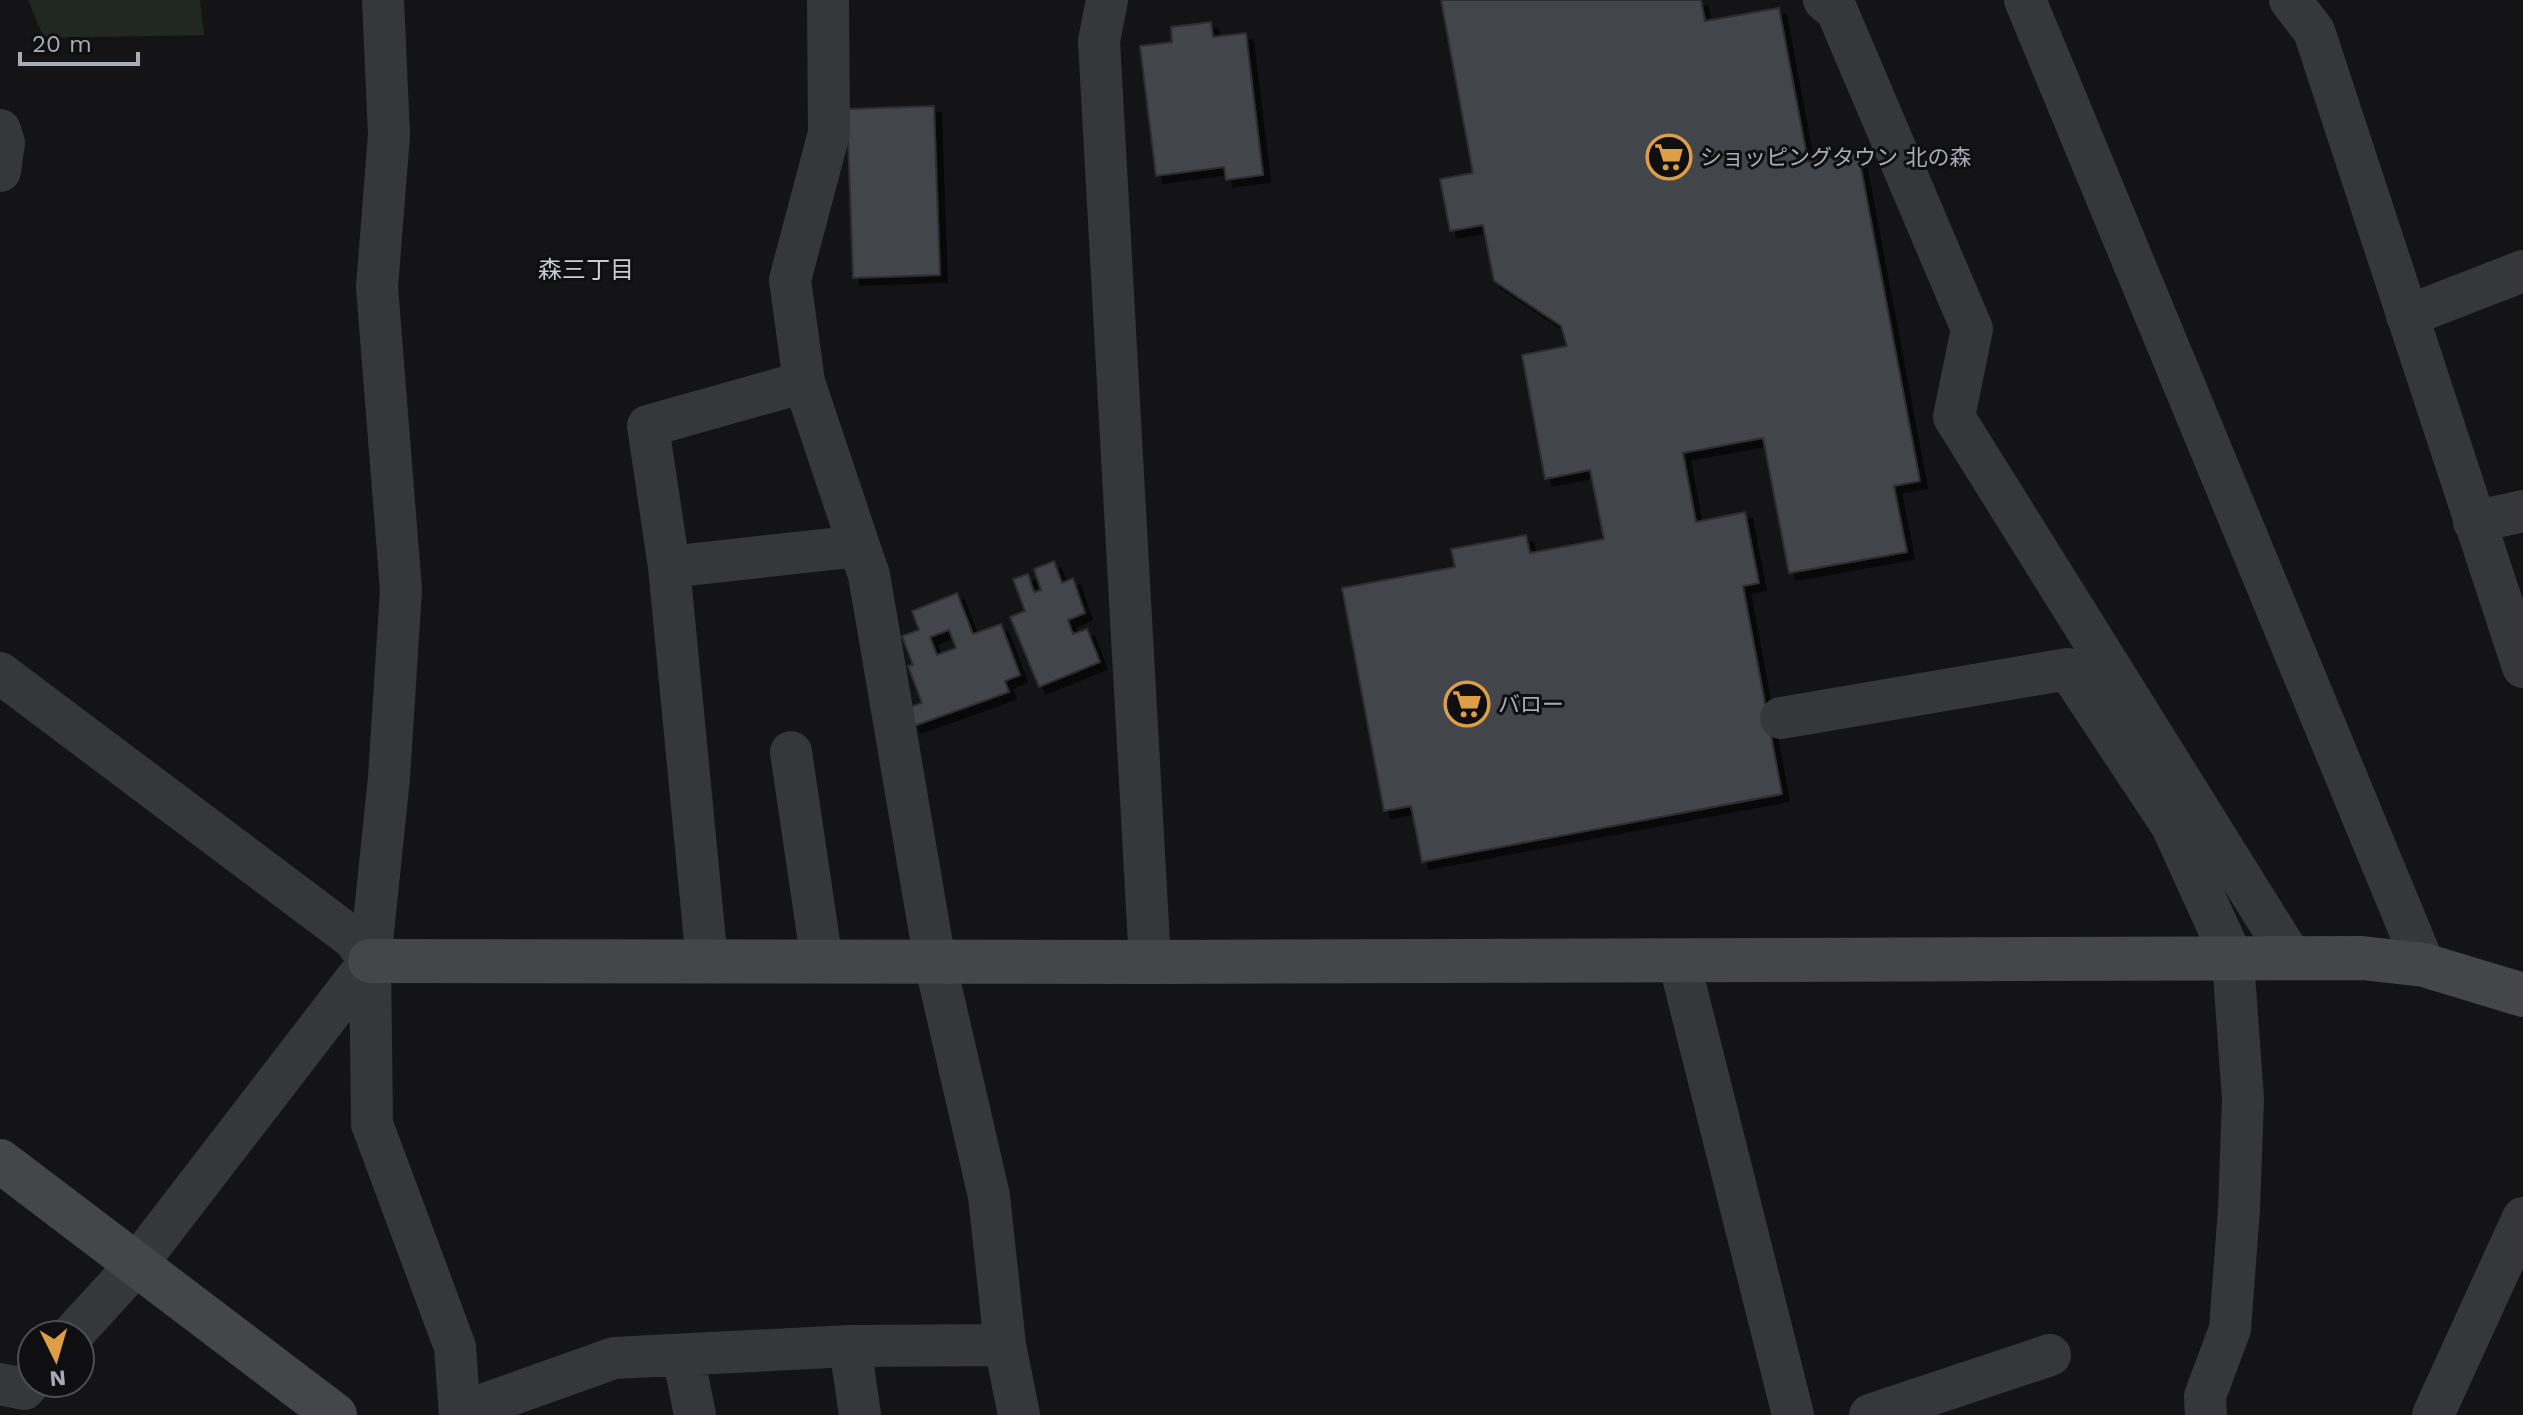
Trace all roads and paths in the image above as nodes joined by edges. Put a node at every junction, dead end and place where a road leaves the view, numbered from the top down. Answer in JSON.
{"nodes":[{"id":1,"x":383,"y":0,"type":"edge"},
{"id":2,"x":828,"y":0,"type":"edge"},
{"id":3,"x":1107,"y":0,"type":"edge"},
{"id":4,"x":1824,"y":0,"type":"edge"},
{"id":5,"x":2025,"y":0,"type":"edge"},
{"id":6,"x":2290,"y":0,"type":"edge"},
{"id":7,"x":0,"y":130,"type":"edge"},
{"id":8,"x":0,"y":171,"type":"edge"},
{"id":9,"x":2523,"y":271,"type":"edge"},
{"id":10,"x":2407,"y":316,"type":"junction"},
{"id":11,"x":804,"y":382,"type":"junction"},
{"id":12,"x":2523,"y":511,"type":"edge"},
{"id":13,"x":2474,"y":522,"type":"junction"},
{"id":14,"x":859,"y":546,"type":"junction"},
{"id":15,"x":669,"y":567,"type":"junction"},
{"id":16,"x":2523,"y":667,"type":"edge"},
{"id":17,"x":0,"y":673,"type":"edge"},
{"id":18,"x":1781,"y":718,"type":"dead end"},
{"id":19,"x":791,"y":752,"type":"dead end"},
{"id":20,"x":2292,"y":959,"type":"junction"},
{"id":21,"x":2233,"y":960,"type":"junction"},
{"id":22,"x":370,"y":961,"type":"junction"},
{"id":23,"x":1679,"y":961,"type":"junction"},
{"id":24,"x":707,"y":962,"type":"junction"},
{"id":25,"x":822,"y":962,"type":"junction"},
{"id":26,"x":935,"y":962,"type":"junction"},
{"id":27,"x":1150,"y":962,"type":"junction"},
{"id":28,"x":2424,"y":965,"type":"junction"},
{"id":29,"x":2523,"y":995,"type":"edge"},
{"id":30,"x":0,"y":1161,"type":"edge"},
{"id":31,"x":2520,"y":1232,"type":"edge"},
{"id":32,"x":136,"y":1265,"type":"junction"},
{"id":33,"x":87,"y":1319,"type":"edge"},
{"id":34,"x":1005,"y":1345,"type":"junction"},
{"id":35,"x":850,"y":1346,"type":"junction"},
{"id":36,"x":683,"y":1355,"type":"junction"},
{"id":37,"x":2050,"y":1355,"type":"dead end"},
{"id":38,"x":460,"y":1414,"type":"edge"},
{"id":39,"x":335,"y":1415,"type":"edge"},
{"id":40,"x":695,"y":1415,"type":"edge"},
{"id":41,"x":860,"y":1415,"type":"edge"},
{"id":42,"x":1019,"y":1415,"type":"edge"},
{"id":43,"x":1793,"y":1415,"type":"edge"},
{"id":44,"x":1870,"y":1415,"type":"edge"},
{"id":45,"x":2206,"y":1415,"type":"edge"},
{"id":46,"x":2433,"y":1415,"type":"edge"}],
"edges":[{"from":1,"to":22,"type":"street"},
{"from":2,"to":11,"type":"street"},
{"from":3,"to":27,"type":"street"},
{"from":4,"to":20,"type":"street"},
{"from":5,"to":28,"type":"street"},
{"from":6,"to":10,"type":"street"},
{"from":7,"to":8,"type":"street"},
{"from":9,"to":10,"type":"street"},
{"from":10,"to":13,"type":"street"},
{"from":11,"to":14,"type":"street"},
{"from":11,"to":15,"type":"street"},
{"from":12,"to":13,"type":"street"},
{"from":13,"to":16,"type":"street"},
{"from":14,"to":15,"type":"street"},
{"from":14,"to":26,"type":"street"},
{"from":15,"to":24,"type":"street"},
{"from":17,"to":22,"type":"street"},
{"from":18,"to":21,"type":"street"},
{"from":19,"to":25,"type":"street"},
{"from":20,"to":21,"type":"street"},
{"from":20,"to":28,"type":"street"},
{"from":21,"to":23,"type":"street"},
{"from":21,"to":45,"type":"street"},
{"from":22,"to":24,"type":"street"},
{"from":22,"to":32,"type":"street"},
{"from":22,"to":38,"type":"street"},
{"from":23,"to":27,"type":"street"},
{"from":23,"to":43,"type":"street"},
{"from":24,"to":25,"type":"street"},
{"from":25,"to":26,"type":"street"},
{"from":26,"to":27,"type":"street"},
{"from":26,"to":34,"type":"street"},
{"from":28,"to":29,"type":"street"},
{"from":30,"to":32,"type":"street"},
{"from":31,"to":46,"type":"street"},
{"from":32,"to":33,"type":"street"},
{"from":32,"to":39,"type":"street"},
{"from":34,"to":35,"type":"street"},
{"from":34,"to":42,"type":"street"},
{"from":35,"to":36,"type":"street"},
{"from":35,"to":41,"type":"street"},
{"from":36,"to":38,"type":"street"},
{"from":36,"to":40,"type":"street"},
{"from":37,"to":44,"type":"street"}]}
